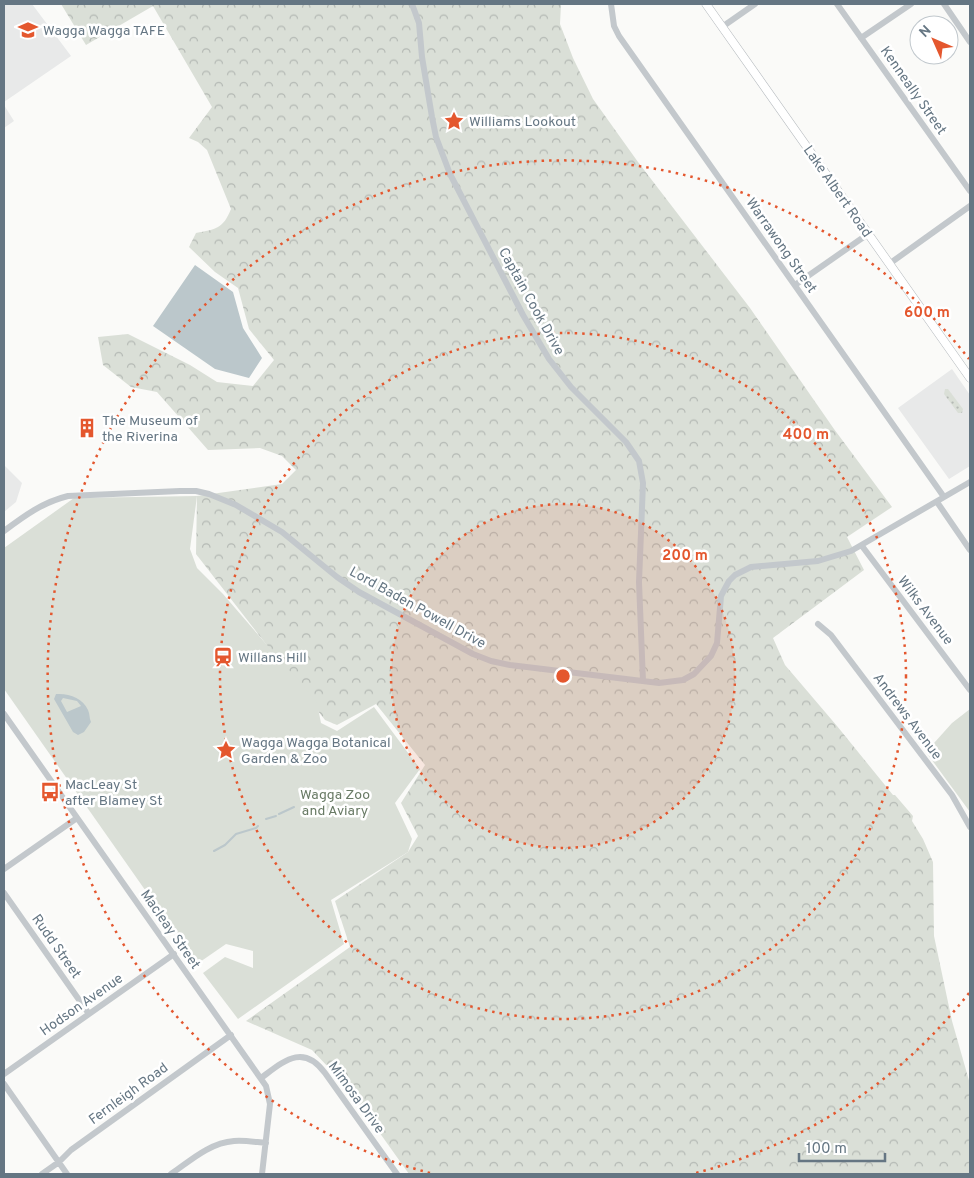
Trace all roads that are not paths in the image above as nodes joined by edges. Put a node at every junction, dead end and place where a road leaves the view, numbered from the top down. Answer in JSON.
{"nodes":[{"id":1,"x":412,"y":4,"type":"edge"},
{"id":2,"x":611,"y":4,"type":"edge"},
{"id":3,"x":706,"y":4,"type":"edge"},
{"id":4,"x":755,"y":4,"type":"edge"},
{"id":5,"x":837,"y":4,"type":"edge"},
{"id":6,"x":910,"y":4,"type":"edge"},
{"id":7,"x":944,"y":4,"type":"edge"},
{"id":8,"x":722,"y":27,"type":"junction"},
{"id":9,"x":861,"y":38,"type":"junction"},
{"id":10,"x":969,"y":38,"type":"edge"},
{"id":11,"x":970,"y":191,"type":"edge"},
{"id":12,"x":970,"y":206,"type":"edge"},
{"id":13,"x":868,"y":234,"type":"junction"},
{"id":14,"x":889,"y":264,"type":"junction"},
{"id":15,"x":795,"y":286,"type":"junction"},
{"id":16,"x":970,"y":378,"type":"edge"},
{"id":17,"x":970,"y":482,"type":"edge"},
{"id":18,"x":944,"y":497,"type":"junction"},
{"id":19,"x":936,"y":502,"type":"junction"},
{"id":20,"x":4,"y":531,"type":"edge"},
{"id":21,"x":862,"y":546,"type":"junction"},
{"id":22,"x":970,"y":550,"type":"edge"},
{"id":23,"x":818,"y":624,"type":"dead end"},
{"id":24,"x":643,"y":681,"type":"junction"},
{"id":25,"x":970,"y":690,"type":"edge"},
{"id":26,"x":4,"y":714,"type":"edge"},
{"id":27,"x":77,"y":818,"type":"junction"},
{"id":28,"x":970,"y":827,"type":"edge"},
{"id":29,"x":4,"y":869,"type":"edge"},
{"id":30,"x":4,"y":892,"type":"edge"},
{"id":31,"x":174,"y":954,"type":"junction"},
{"id":32,"x":89,"y":1014,"type":"junction"},
{"id":33,"x":231,"y":1035,"type":"junction"},
{"id":34,"x":4,"y":1074,"type":"edge"},
{"id":35,"x":261,"y":1078,"type":"junction"},
{"id":36,"x":4,"y":1084,"type":"edge"},
{"id":37,"x":266,"y":1143,"type":"junction"},
{"id":38,"x":59,"y":1162,"type":"junction"},
{"id":39,"x":42,"y":1174,"type":"edge"},
{"id":40,"x":67,"y":1174,"type":"edge"},
{"id":41,"x":171,"y":1174,"type":"edge"},
{"id":42,"x":262,"y":1174,"type":"edge"},
{"id":43,"x":397,"y":1174,"type":"edge"}],
"edges":[{"from":1,"to":24,"type":"street","name":"Captain Cook Drive"},
{"from":2,"to":15,"type":"street","name":"Warrawong Street"},
{"from":3,"to":8,"type":"main road","name":"Lake Albert Road"},
{"from":4,"to":8,"type":"street"},
{"from":5,"to":9,"type":"street","name":"Kenneally Street"},
{"from":6,"to":9,"type":"street"},
{"from":7,"to":10,"type":"street"},
{"from":8,"to":13,"type":"main road","name":"Lake Albert Road"},
{"from":9,"to":11,"type":"street","name":"Kenneally Street"},
{"from":12,"to":14,"type":"street"},
{"from":13,"to":14,"type":"main road","name":"Lake Albert Road"},
{"from":13,"to":15,"type":"street"},
{"from":14,"to":16,"type":"main road","name":"Lake Albert Road"},
{"from":15,"to":18,"type":"street","name":"Warrawong Street"},
{"from":17,"to":18,"type":"street","name":"Lord Baden Powell Drive"},
{"from":18,"to":19,"type":"street","name":"Lord Baden Powell Drive"},
{"from":19,"to":21,"type":"street","name":"Lord Baden Powell Drive"},
{"from":19,"to":22,"type":"street"},
{"from":20,"to":24,"type":"street","name":"Lord Baden Powell Drive"},
{"from":21,"to":24,"type":"street","name":"Lord Baden Powell Drive"},
{"from":21,"to":25,"type":"street","name":"Wilks Avenue"},
{"from":23,"to":28,"type":"street","name":"Andrews Avenue"},
{"from":26,"to":27,"type":"street","name":"Macleay Street"},
{"from":27,"to":29,"type":"street"},
{"from":27,"to":31,"type":"street","name":"Macleay Street"},
{"from":30,"to":32,"type":"street","name":"Rudd Street"},
{"from":31,"to":32,"type":"street","name":"Hodson Avenue"},
{"from":31,"to":33,"type":"street","name":"Macleay Street"},
{"from":32,"to":34,"type":"street","name":"Hodson Avenue"},
{"from":33,"to":35,"type":"street","name":"Macleay Street"},
{"from":33,"to":38,"type":"street","name":"Fernleigh Road"},
{"from":35,"to":37,"type":"street","name":"Macleay Street"},
{"from":35,"to":43,"type":"street","name":"Mimosa Drive"},
{"from":36,"to":38,"type":"street"},
{"from":37,"to":41,"type":"street"},
{"from":37,"to":42,"type":"street","name":"Macleay Street"},
{"from":38,"to":39,"type":"street","name":"Fernleigh Road"},
{"from":38,"to":40,"type":"street"}]}
